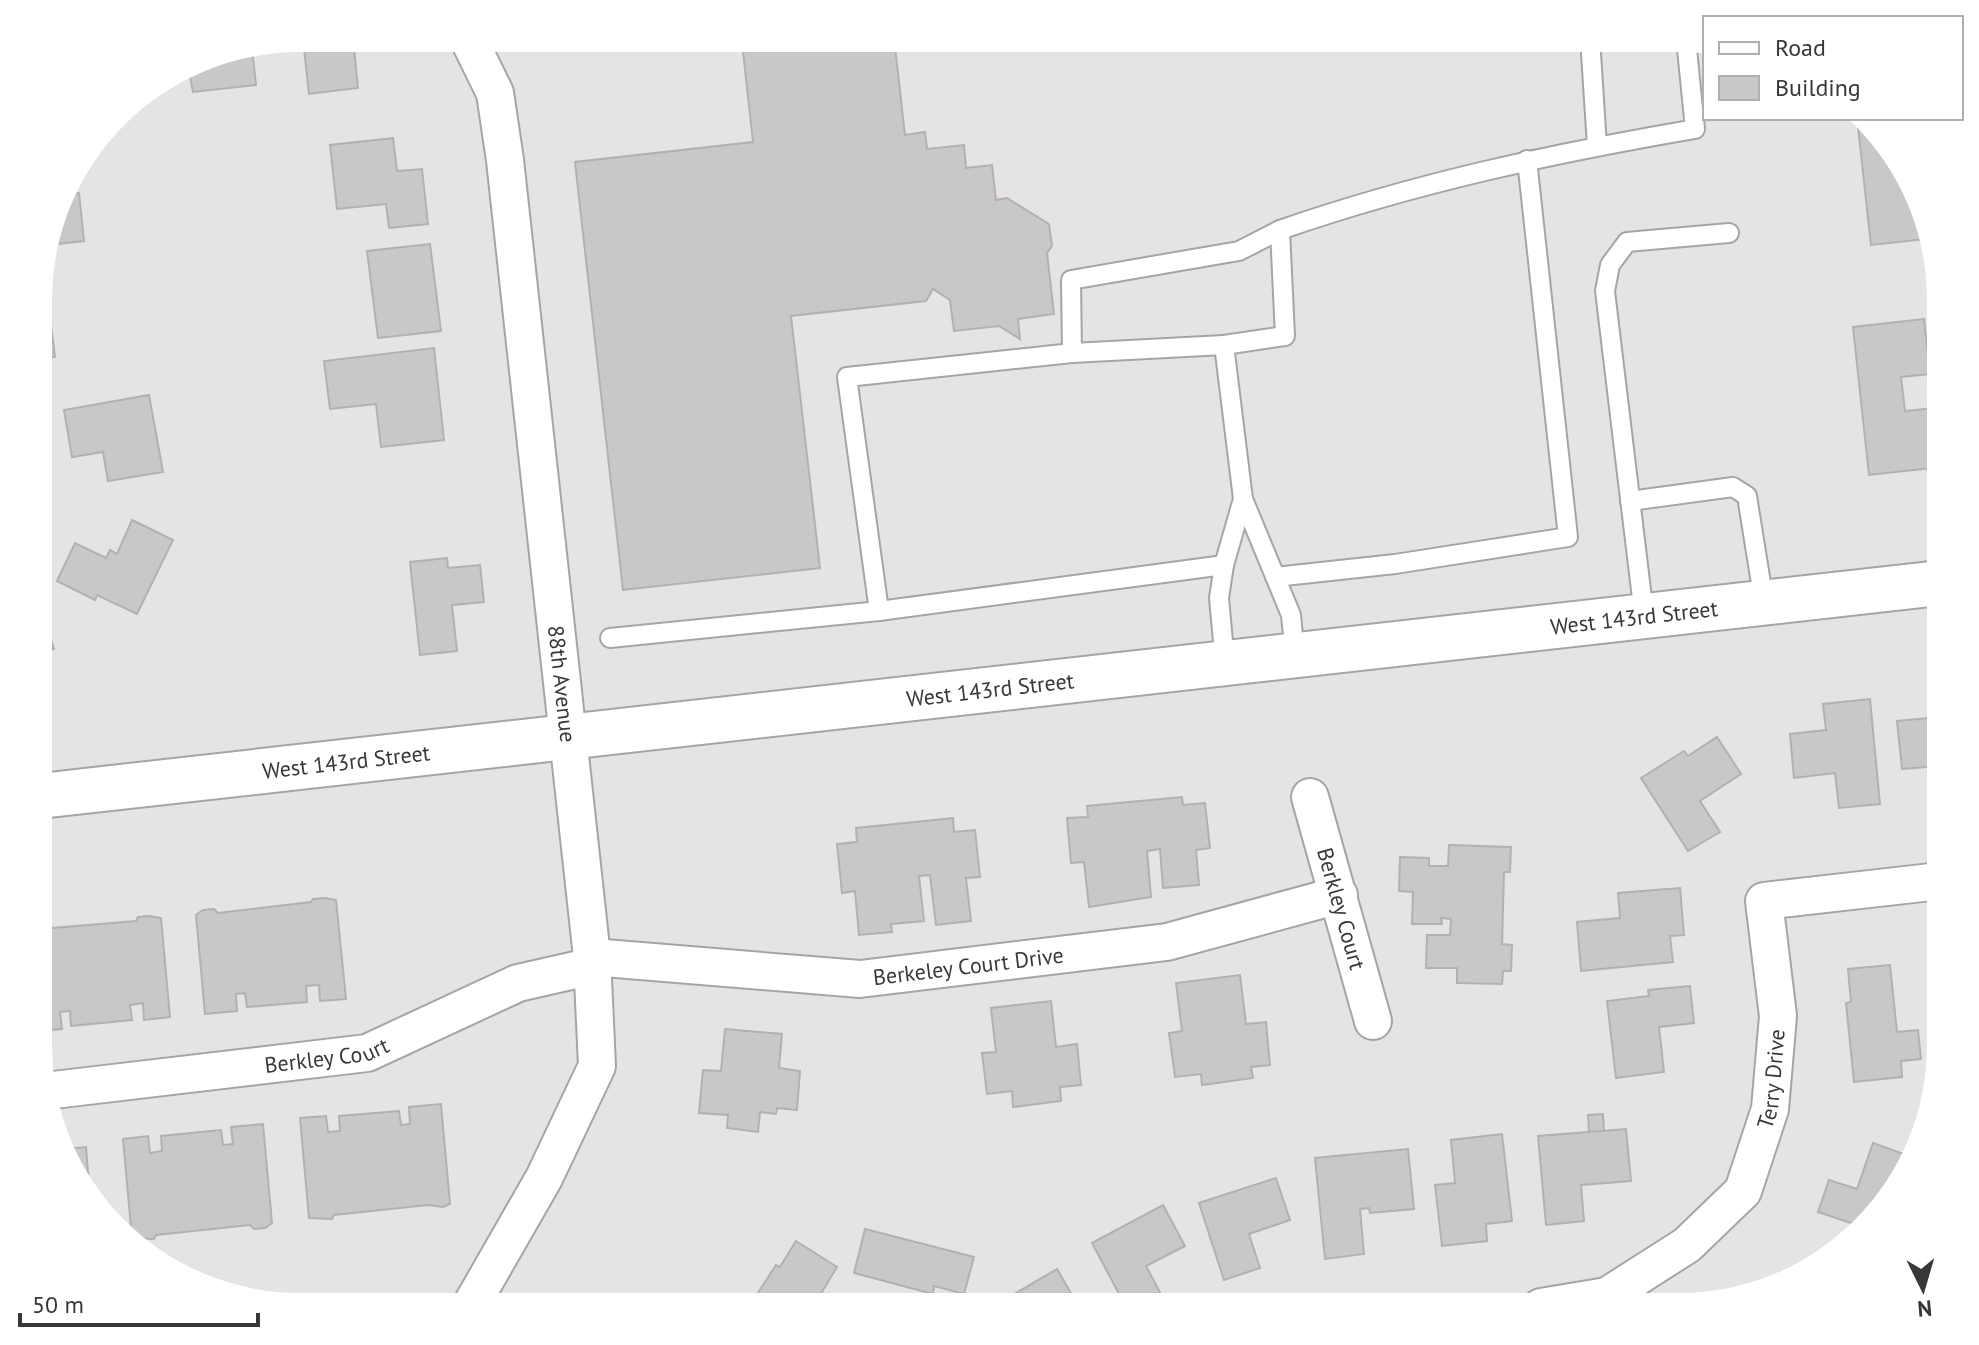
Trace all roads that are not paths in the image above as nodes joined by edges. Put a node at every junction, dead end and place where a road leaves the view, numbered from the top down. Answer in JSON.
{"nodes":[{"id":1,"x":475,"y":52,"type":"edge"},
{"id":2,"x":1591,"y":53,"type":"edge"},
{"id":3,"x":1687,"y":53,"type":"edge"},
{"id":4,"x":1597,"y":146,"type":"junction"},
{"id":5,"x":1527,"y":160,"type":"junction"},
{"id":6,"x":1280,"y":230,"type":"junction"},
{"id":7,"x":1729,"y":233,"type":"dead end"},
{"id":8,"x":1224,"y":345,"type":"junction"},
{"id":9,"x":1072,"y":353,"type":"junction"},
{"id":10,"x":1243,"y":499,"type":"junction"},
{"id":11,"x":1630,"y":501,"type":"junction"},
{"id":12,"x":1224,"y":565,"type":"junction"},
{"id":13,"x":1275,"y":577,"type":"junction"},
{"id":14,"x":1926,"y":585,"type":"edge"},
{"id":15,"x":1764,"y":602,"type":"junction"},
{"id":16,"x":879,"y":611,"type":"junction"},
{"id":17,"x":1644,"y":616,"type":"junction"},
{"id":18,"x":610,"y":638,"type":"dead end"},
{"id":19,"x":1295,"y":655,"type":"junction"},
{"id":20,"x":1225,"y":663,"type":"junction"},
{"id":21,"x":568,"y":737,"type":"junction"},
{"id":22,"x":53,"y":795,"type":"edge"},
{"id":23,"x":1310,"y":797,"type":"dead end"},
{"id":24,"x":1926,"y":883,"type":"edge"},
{"id":25,"x":1339,"y":895,"type":"junction"},
{"id":26,"x":593,"y":961,"type":"junction"},
{"id":27,"x":1373,"y":1021,"type":"dead end"},
{"id":28,"x":57,"y":1090,"type":"edge"},
{"id":29,"x":479,"y":1292,"type":"edge"},
{"id":30,"x":1612,"y":1293,"type":"edge"}],
"edges":[{"from":1,"to":21,"type":"street","name":"88th Avenue"},
{"from":2,"to":4,"type":"lane"},
{"from":3,"to":4,"type":"lane"},
{"from":4,"to":5,"type":"lane"},
{"from":5,"to":6,"type":"lane"},
{"from":5,"to":13,"type":"lane"},
{"from":6,"to":8,"type":"lane"},
{"from":6,"to":9,"type":"lane"},
{"from":7,"to":11,"type":"lane"},
{"from":8,"to":9,"type":"lane"},
{"from":8,"to":10,"type":"lane"},
{"from":9,"to":16,"type":"lane"},
{"from":10,"to":12,"type":"lane"},
{"from":10,"to":13,"type":"lane"},
{"from":11,"to":15,"type":"lane"},
{"from":11,"to":17,"type":"lane"},
{"from":12,"to":16,"type":"lane"},
{"from":12,"to":20,"type":"lane"},
{"from":13,"to":19,"type":"lane"},
{"from":14,"to":15,"type":"main road","name":"West 143rd Street"},
{"from":15,"to":17,"type":"main road","name":"West 143rd Street"},
{"from":16,"to":18,"type":"lane"},
{"from":17,"to":19,"type":"main road","name":"West 143rd Street"},
{"from":19,"to":20,"type":"main road","name":"West 143rd Street"},
{"from":20,"to":21,"type":"main road","name":"West 143rd Street"},
{"from":21,"to":22,"type":"main road","name":"West 143rd Street"},
{"from":21,"to":26,"type":"street","name":"88th Avenue"},
{"from":23,"to":25,"type":"street","name":"Berkley Court"},
{"from":24,"to":30,"type":"street","name":"Terry Drive"},
{"from":25,"to":26,"type":"street","name":"Berkeley Court Drive"},
{"from":25,"to":27,"type":"street","name":"Berkley Court"},
{"from":26,"to":28,"type":"street","name":"Berkley Court"},
{"from":26,"to":29,"type":"street","name":"88th Avenue"}]}
